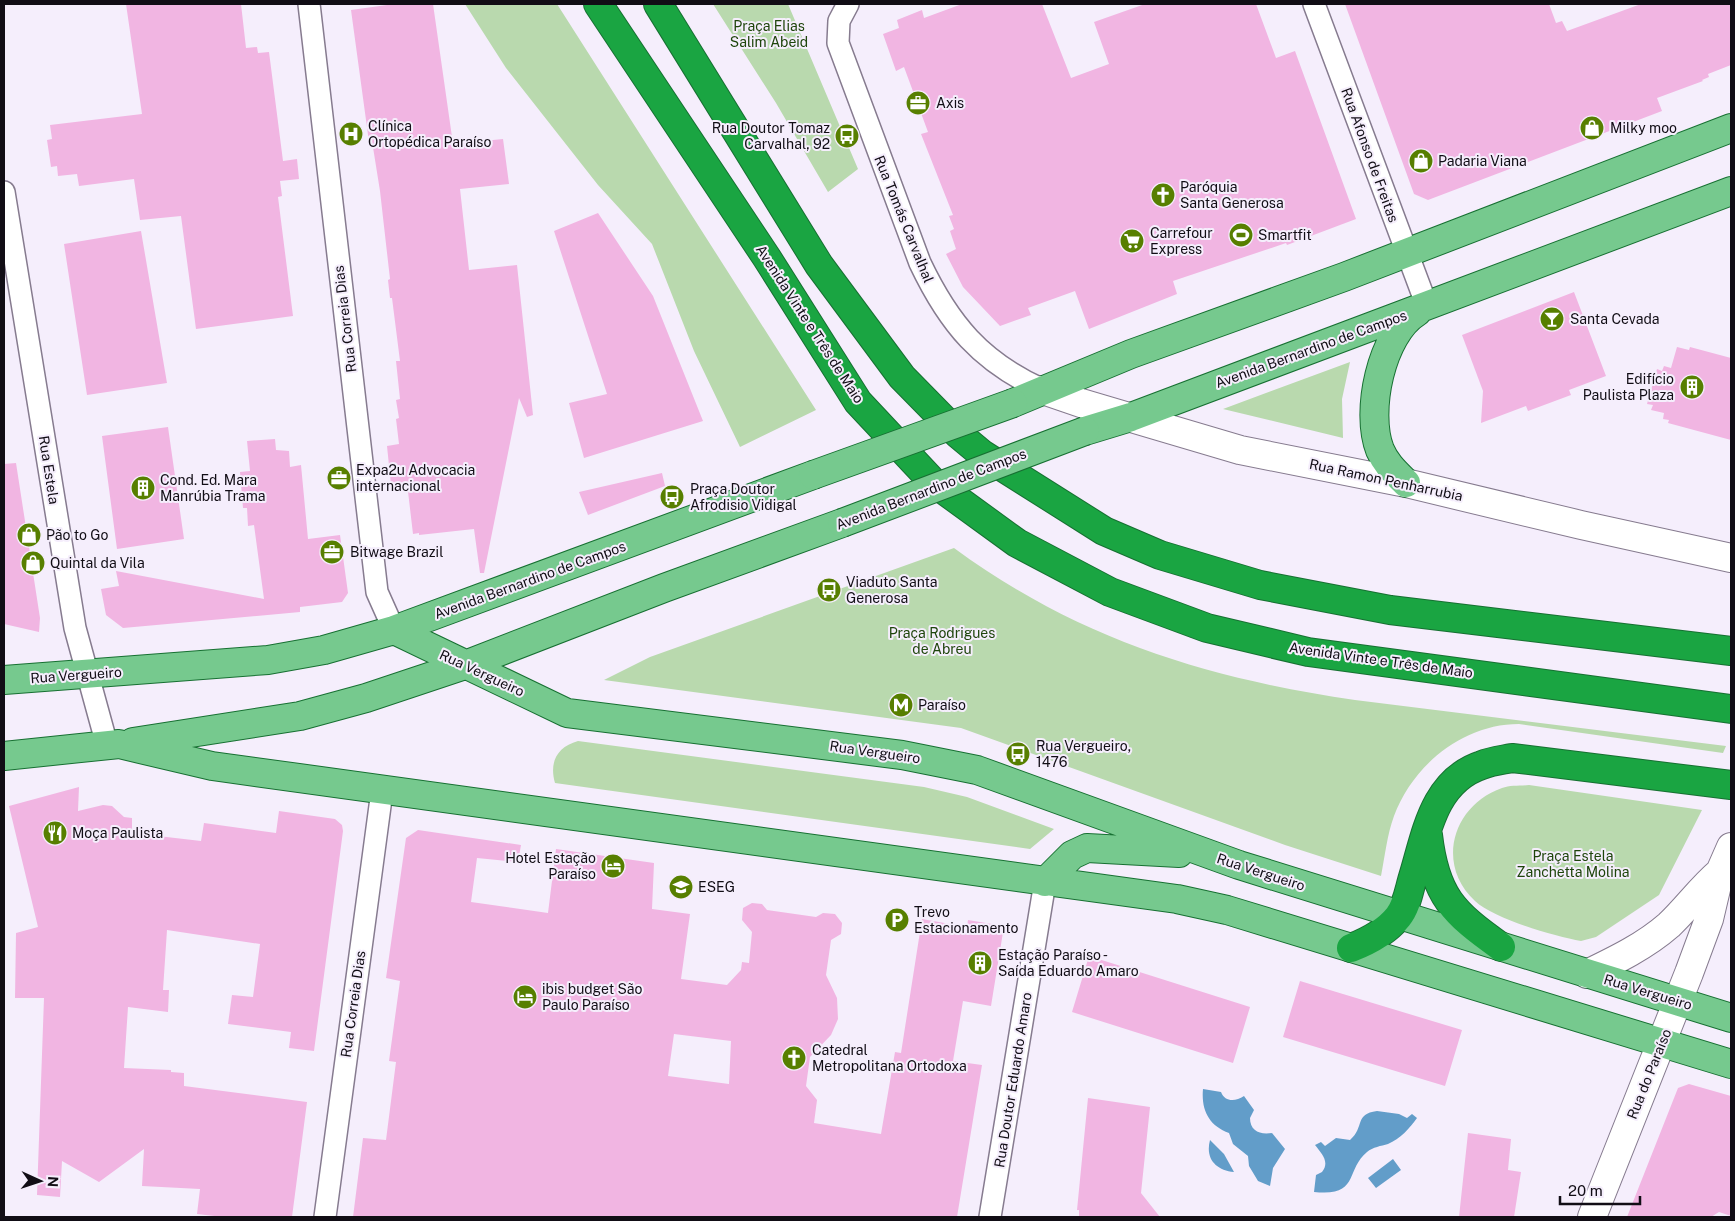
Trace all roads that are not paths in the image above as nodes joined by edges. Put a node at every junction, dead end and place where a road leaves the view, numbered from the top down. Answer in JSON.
{"nodes":[{"id":1,"x":309,"y":4,"type":"edge"},
{"id":2,"x":598,"y":4,"type":"edge"},
{"id":3,"x":658,"y":4,"type":"edge"},
{"id":4,"x":848,"y":4,"type":"edge"},
{"id":5,"x":1314,"y":4,"type":"edge"},
{"id":6,"x":1731,"y":128,"type":"edge"},
{"id":7,"x":1731,"y":191,"type":"edge"},
{"id":8,"x":4,"y":192,"type":"edge"},
{"id":9,"x":1406,"y":253,"type":"junction"},
{"id":10,"x":1427,"y":306,"type":"junction"},
{"id":11,"x":1044,"y":390,"type":"junction"},
{"id":12,"x":1131,"y":417,"type":"junction"},
{"id":13,"x":1406,"y":483,"type":"junction"},
{"id":14,"x":1731,"y":558,"type":"edge"},
{"id":15,"x":394,"y":630,"type":"junction"},
{"id":16,"x":1731,"y":651,"type":"edge"},
{"id":17,"x":465,"y":665,"type":"junction"},
{"id":18,"x":90,"y":675,"type":"junction"},
{"id":19,"x":4,"y":680,"type":"edge"},
{"id":20,"x":1731,"y":709,"type":"edge"},
{"id":21,"x":113,"y":745,"type":"junction"},
{"id":22,"x":4,"y":756,"type":"edge"},
{"id":23,"x":1731,"y":786,"type":"edge"},
{"id":24,"x":382,"y":791,"type":"junction"},
{"id":25,"x":1428,"y":828,"type":"junction"},
{"id":26,"x":1214,"y":856,"type":"junction"},
{"id":27,"x":1724,"y":863,"type":"edge"},
{"id":28,"x":1044,"y":882,"type":"junction"},
{"id":29,"x":1399,"y":916,"type":"junction"},
{"id":30,"x":1501,"y":947,"type":"junction"},
{"id":31,"x":1351,"y":948,"type":"junction"},
{"id":32,"x":1587,"y":974,"type":"junction"},
{"id":33,"x":1679,"y":1001,"type":"junction"},
{"id":34,"x":1731,"y":1018,"type":"edge"},
{"id":35,"x":1661,"y":1044,"type":"junction"},
{"id":36,"x":1731,"y":1064,"type":"edge"},
{"id":37,"x":325,"y":1217,"type":"edge"},
{"id":38,"x":990,"y":1217,"type":"edge"},
{"id":39,"x":1592,"y":1217,"type":"edge"}],
"edges":[{"from":1,"to":15,"type":"street","name":"Rua Correia Dias"},
{"from":2,"to":20,"type":"highway","name":"Avenida Vinte e Três de Maio"},
{"from":3,"to":16,"type":"highway"},
{"from":4,"to":11,"type":"street","name":"Rua Tomás Carvalhal"},
{"from":5,"to":9,"type":"street","name":"Rua Afonso de Freitas"},
{"from":6,"to":9,"type":"main road","name":"Avenida Bernardino de Campos"},
{"from":7,"to":10,"type":"main road","name":"Avenida Bernardino de Campos"},
{"from":8,"to":18,"type":"street","name":"Rua Estela"},
{"from":9,"to":10,"type":"street","name":"Rua Afonso de Freitas"},
{"from":9,"to":11,"type":"main road","name":"Avenida Bernardino de Campos"},
{"from":10,"to":12,"type":"main road","name":"Avenida Bernardino de Campos"},
{"from":10,"to":13,"type":"main road"},
{"from":11,"to":12,"type":"main road","name":"Rua Ramon Penharrubia"},
{"from":11,"to":15,"type":"main road","name":"Avenida Bernardino de Campos","bridge":true},
{"from":12,"to":13,"type":"main road","name":"Rua Ramon Penharrubia"},
{"from":12,"to":17,"type":"main road","name":"Avenida Bernardino de Campos","bridge":true},
{"from":13,"to":14,"type":"main road","name":"Rua Ramon Penharrubia"},
{"from":15,"to":17,"type":"main road","name":"Rua Vergueiro"},
{"from":15,"to":18,"type":"main road","name":"Rua Vergueiro"},
{"from":17,"to":21,"type":"main road","name":"Avenida Bernardino de Campos"},
{"from":17,"to":26,"type":"main road","name":"Rua Vergueiro"},
{"from":18,"to":19,"type":"main road","name":"Rua Vergueiro"},
{"from":18,"to":21,"type":"street","name":"Rua Estela"},
{"from":21,"to":22,"type":"main road"},
{"from":21,"to":24,"type":"main road"},
{"from":23,"to":25,"type":"highway"},
{"from":24,"to":28,"type":"main road"},
{"from":24,"to":37,"type":"street","name":"Rua Correia Dias"},
{"from":25,"to":29,"type":"highway"},
{"from":25,"to":30,"type":"highway"},
{"from":26,"to":28,"type":"main road"},
{"from":26,"to":29,"type":"main road","name":"Rua Vergueiro"},
{"from":27,"to":32,"type":"main road","name":"Rua do Paraíso"},
{"from":27,"to":33,"type":"main road","name":"Rua do Paraíso"},
{"from":28,"to":31,"type":"main road"},
{"from":28,"to":38,"type":"street","name":"Rua Doutor Eduardo Amaro"},
{"from":29,"to":30,"type":"main road","name":"Rua Vergueiro"},
{"from":29,"to":31,"type":"highway"},
{"from":30,"to":32,"type":"main road","name":"Rua Vergueiro"},
{"from":31,"to":35,"type":"main road"},
{"from":32,"to":33,"type":"main road","name":"Rua Vergueiro"},
{"from":33,"to":34,"type":"main road","name":"Rua Vergueiro"},
{"from":33,"to":35,"type":"main road","name":"Rua do Paraíso"},
{"from":35,"to":36,"type":"main road"},
{"from":35,"to":39,"type":"main road","name":"Rua do Paraíso"}]}
